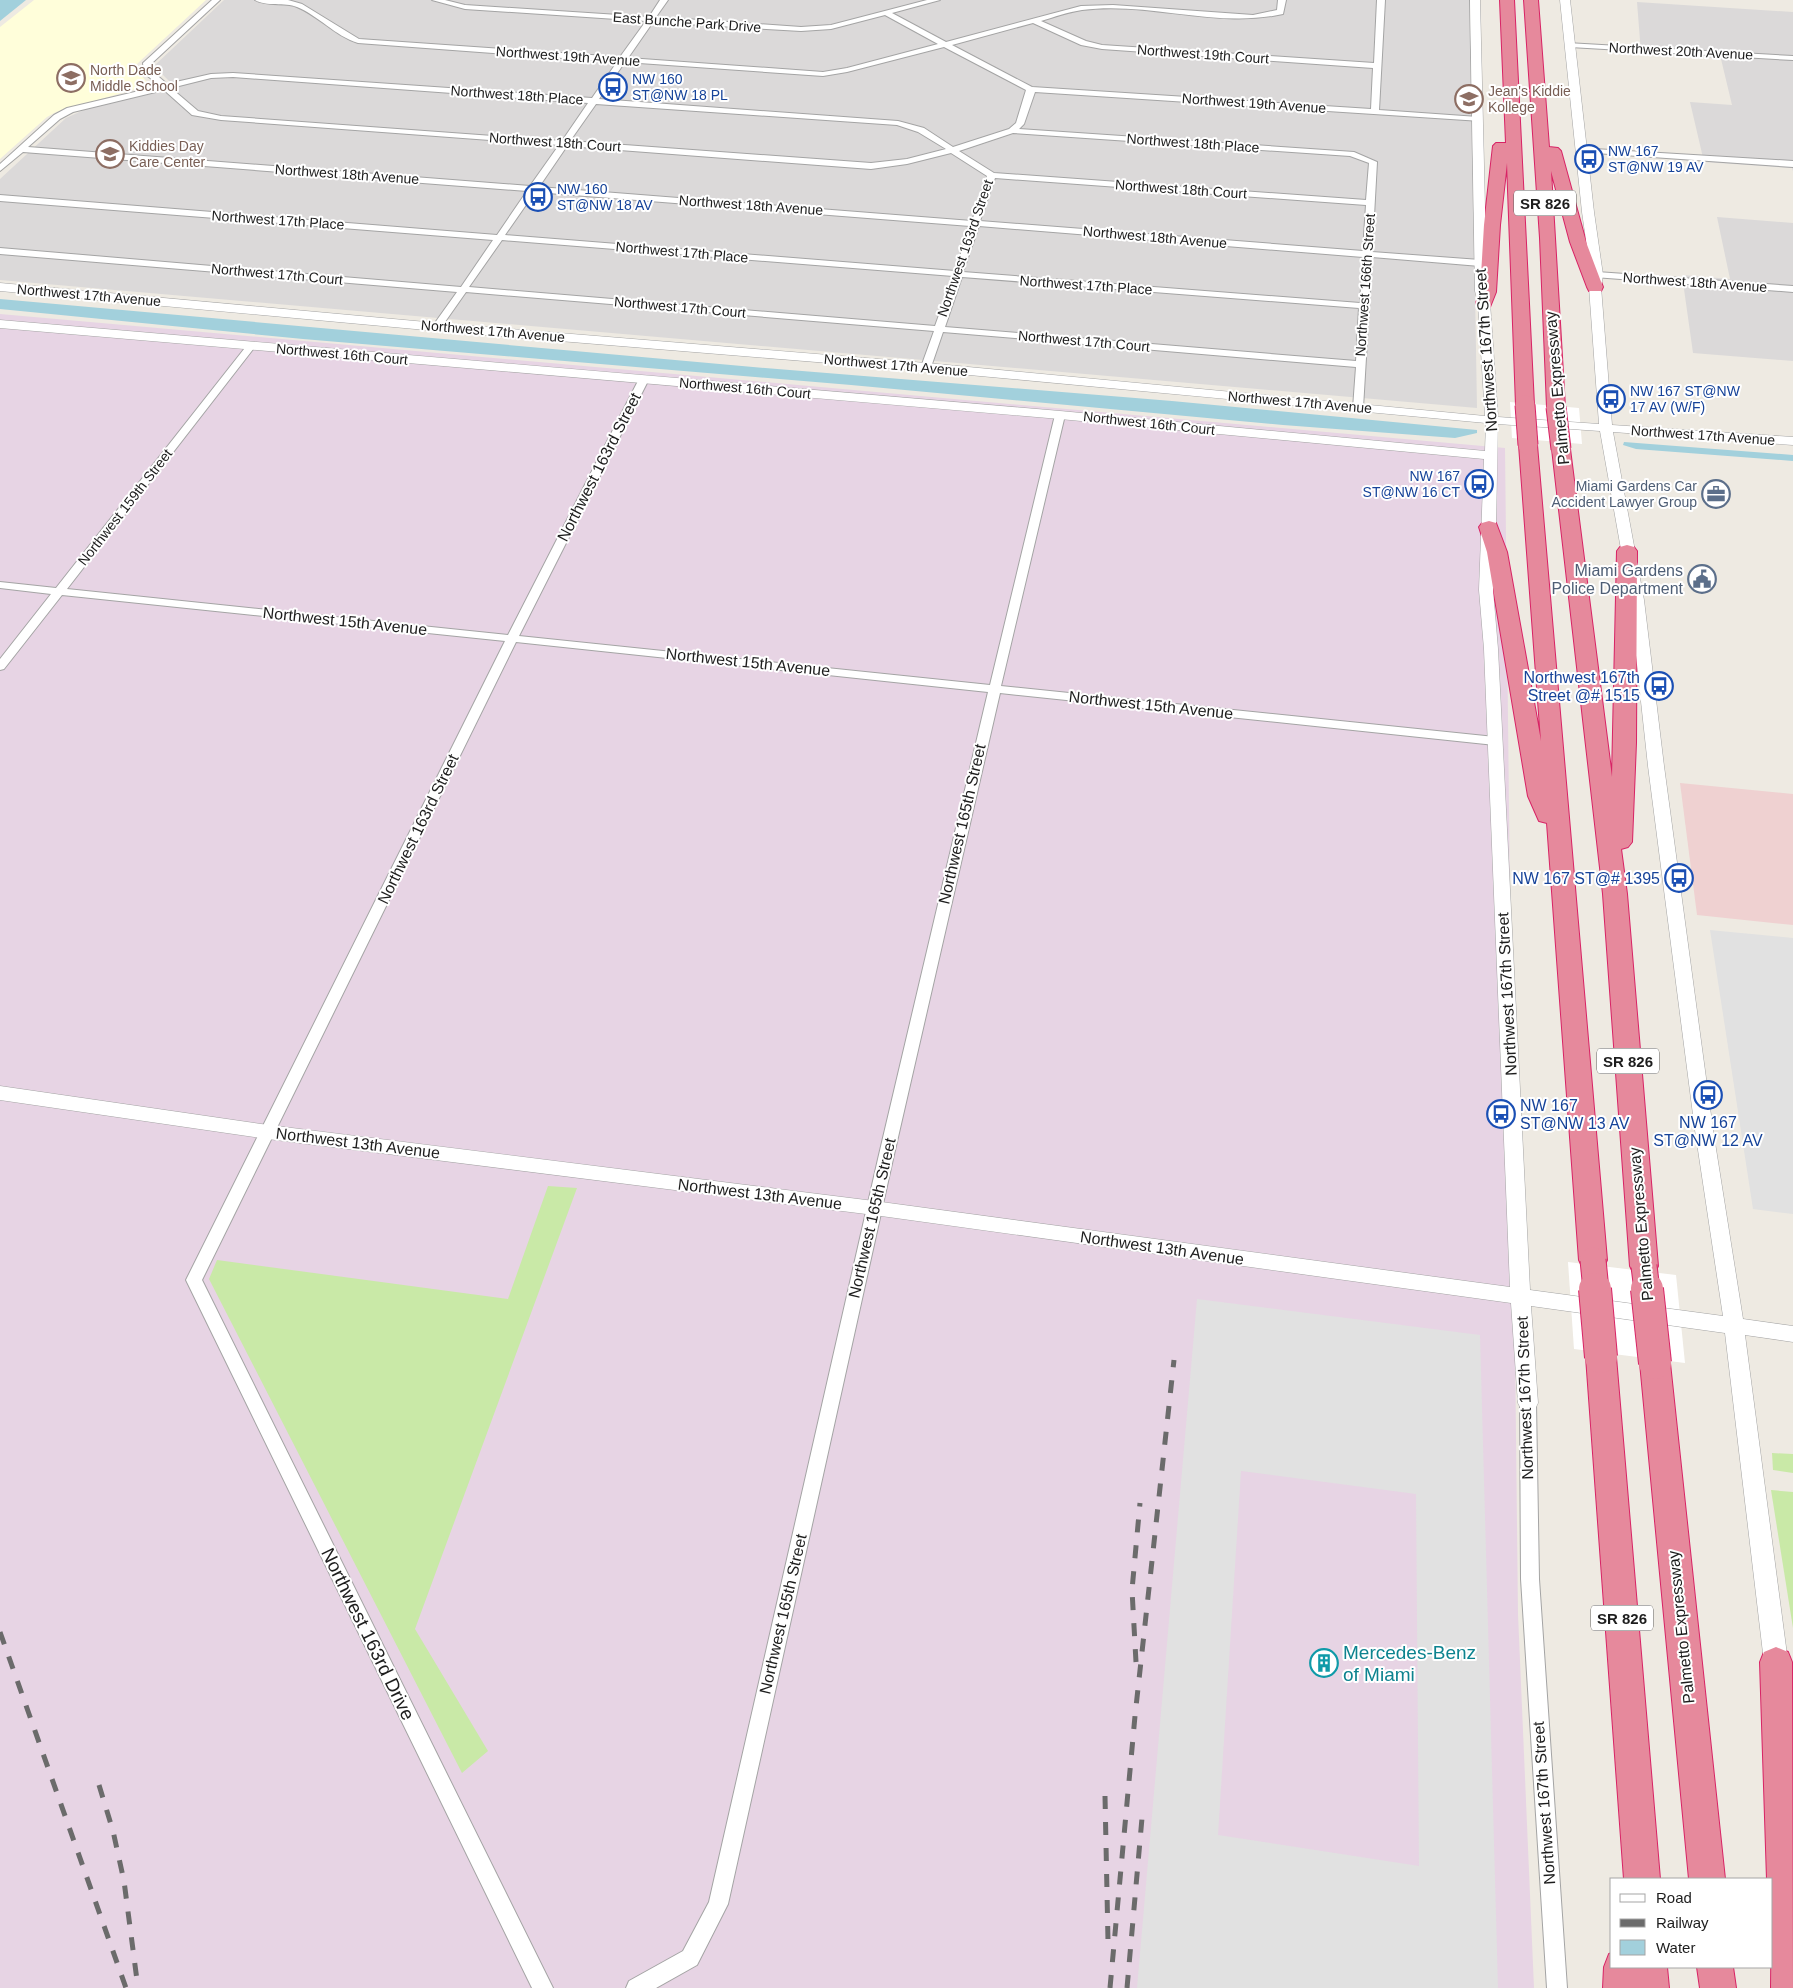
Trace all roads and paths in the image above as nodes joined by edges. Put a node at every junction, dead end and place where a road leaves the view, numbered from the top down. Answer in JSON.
{"nodes":[{"id":1,"x":216,"y":0,"type":"edge"},
{"id":2,"x":259,"y":0,"type":"edge"},
{"id":3,"x":436,"y":0,"type":"edge"},
{"id":4,"x":664,"y":0,"type":"edge"},
{"id":5,"x":936,"y":0,"type":"edge"},
{"id":6,"x":1282,"y":0,"type":"edge"},
{"id":7,"x":1381,"y":0,"type":"edge"},
{"id":8,"x":1475,"y":0,"type":"edge"},
{"id":9,"x":1507,"y":0,"type":"edge"},
{"id":10,"x":1530,"y":0,"type":"edge"},
{"id":11,"x":1565,"y":0,"type":"edge"},
{"id":12,"x":886,"y":13,"type":"junction"},
{"id":13,"x":651,"y":20,"type":"junction"},
{"id":14,"x":1033,"y":20,"type":"junction"},
{"id":15,"x":944,"y":44,"type":"junction"},
{"id":16,"x":1570,"y":45,"type":"junction"},
{"id":17,"x":1793,"y":58,"type":"edge"},
{"id":18,"x":623,"y":60,"type":"junction"},
{"id":19,"x":1377,"y":66,"type":"junction"},
{"id":20,"x":1536,"y":83,"type":"junction"},
{"id":21,"x":165,"y":87,"type":"junction"},
{"id":22,"x":1030,"y":89,"type":"junction"},
{"id":23,"x":594,"y":101,"type":"junction"},
{"id":24,"x":1375,"y":111,"type":"junction"},
{"id":25,"x":1512,"y":112,"type":"junction"},
{"id":26,"x":1478,"y":119,"type":"junction"},
{"id":27,"x":1012,"y":131,"type":"junction"},
{"id":28,"x":565,"y":143,"type":"junction"},
{"id":29,"x":21,"y":149,"type":"junction"},
{"id":30,"x":954,"y":149,"type":"junction"},
{"id":31,"x":1581,"y":150,"type":"junction"},
{"id":32,"x":1373,"y":162,"type":"joint"},
{"id":33,"x":1793,"y":164,"type":"edge"},
{"id":34,"x":0,"y":168,"type":"edge"},
{"id":35,"x":992,"y":175,"type":"junction"},
{"id":36,"x":533,"y":188,"type":"junction"},
{"id":37,"x":0,"y":198,"type":"edge"},
{"id":38,"x":1371,"y":203,"type":"junction"},
{"id":39,"x":974,"y":222,"type":"junction"},
{"id":40,"x":499,"y":237,"type":"junction"},
{"id":41,"x":0,"y":251,"type":"edge"},
{"id":42,"x":1367,"y":254,"type":"junction"},
{"id":43,"x":1480,"y":263,"type":"junction"},
{"id":44,"x":957,"y":275,"type":"junction"},
{"id":45,"x":1596,"y":281,"type":"junction"},
{"id":46,"x":0,"y":287,"type":"edge"},
{"id":47,"x":463,"y":289,"type":"junction"},
{"id":48,"x":1793,"y":289,"type":"edge"},
{"id":49,"x":1484,"y":303,"type":"junction"},
{"id":50,"x":1364,"y":306,"type":"junction"},
{"id":51,"x":0,"y":324,"type":"edge"},
{"id":52,"x":436,"y":327,"type":"junction"},
{"id":53,"x":938,"y":329,"type":"junction"},
{"id":54,"x":251,"y":346,"type":"junction"},
{"id":55,"x":1360,"y":364,"type":"junction"},
{"id":56,"x":926,"y":367,"type":"junction"},
{"id":57,"x":644,"y":379,"type":"junction"},
{"id":58,"x":1358,"y":408,"type":"junction"},
{"id":59,"x":1060,"y":415,"type":"junction"},
{"id":60,"x":1492,"y":420,"type":"junction"},
{"id":61,"x":1606,"y":428,"type":"junction"},
{"id":62,"x":1793,"y":441,"type":"edge"},
{"id":63,"x":1491,"y":456,"type":"junction"},
{"id":64,"x":1489,"y":527,"type":"junction"},
{"id":65,"x":1626,"y":551,"type":"junction"},
{"id":66,"x":0,"y":585,"type":"edge"},
{"id":67,"x":59,"y":591,"type":"junction"},
{"id":68,"x":512,"y":638,"type":"junction"},
{"id":69,"x":0,"y":667,"type":"edge"},
{"id":70,"x":994,"y":688,"type":"junction"},
{"id":71,"x":1495,"y":741,"type":"junction"},
{"id":72,"x":1558,"y":840,"type":"junction"},
{"id":73,"x":1615,"y":894,"type":"junction"},
{"id":74,"x":0,"y":1093,"type":"edge"},
{"id":75,"x":268,"y":1132,"type":"junction"},
{"id":76,"x":874,"y":1208,"type":"junction"},
{"id":77,"x":194,"y":1280,"type":"joint"},
{"id":78,"x":1520,"y":1296,"type":"junction"},
{"id":79,"x":1734,"y":1326,"type":"junction"},
{"id":80,"x":1793,"y":1334,"type":"edge"},
{"id":81,"x":1528,"y":1404,"type":"joint"},
{"id":82,"x":1776,"y":1662,"type":"junction"},
{"id":83,"x":1634,"y":1779,"type":"junction"},
{"id":84,"x":1793,"y":1792,"type":"edge"},
{"id":85,"x":1628,"y":1878,"type":"edge"},
{"id":86,"x":1642,"y":1878,"type":"edge"},
{"id":87,"x":1707,"y":1878,"type":"edge"},
{"id":88,"x":1622,"y":1968,"type":"edge"},
{"id":89,"x":1649,"y":1968,"type":"edge"},
{"id":90,"x":1715,"y":1968,"type":"edge"},
{"id":91,"x":543,"y":1988,"type":"edge"},
{"id":92,"x":636,"y":1988,"type":"edge"},
{"id":93,"x":1557,"y":1988,"type":"edge"},
{"id":94,"x":1621,"y":1988,"type":"edge"},
{"id":95,"x":1651,"y":1988,"type":"edge"},
{"id":96,"x":1718,"y":1988,"type":"edge"},
{"id":97,"x":1789,"y":1988,"type":"edge"}],
"edges":[{"from":1,"to":21,"type":"street","name":"Northwest 18th Court"},
{"from":2,"to":18,"type":"street","name":"Northwest 19th Avenue"},
{"from":3,"to":13,"type":"street","name":"East Bunche Park Drive"},
{"from":4,"to":13,"type":"street"},
{"from":5,"to":12,"type":"street","name":"East Bunche Park Drive"},
{"from":6,"to":14,"type":"street"},
{"from":7,"to":19,"type":"street"},
{"from":8,"to":26,"type":"street","name":"Northwest 167th Street"},
{"from":9,"to":25,"type":"highway","name":"Palmetto Expressway","number":"SR 826"},
{"from":10,"to":20,"type":"highway","name":"Palmetto Expressway","number":"SR 826"},
{"from":11,"to":16,"type":"street"},
{"from":12,"to":13,"type":"street","name":"East Bunche Park Drive"},
{"from":12,"to":15,"type":"street"},
{"from":13,"to":18,"type":"street"},
{"from":14,"to":15,"type":"street"},
{"from":14,"to":19,"type":"street","name":"Northwest 19th Court"},
{"from":15,"to":18,"type":"street","name":"Northwest 19th Avenue"},
{"from":15,"to":22,"type":"street"},
{"from":16,"to":17,"type":"street","name":"Northwest 20th Avenue"},
{"from":16,"to":31,"type":"street"},
{"from":18,"to":23,"type":"street"},
{"from":19,"to":24,"type":"street"},
{"from":20,"to":45,"type":"highway"},
{"from":20,"to":73,"type":"highway","name":"Palmetto Expressway","number":"SR 826","bridge":true},
{"from":21,"to":23,"type":"street","name":"Northwest 18th Place"},
{"from":21,"to":28,"type":"street","name":"Northwest 18th Court"},
{"from":21,"to":29,"type":"street","name":"Northwest 18th Place"},
{"from":22,"to":24,"type":"street","name":"Northwest 19th Avenue"},
{"from":22,"to":27,"type":"street"},
{"from":23,"to":28,"type":"street"},
{"from":23,"to":30,"type":"street","name":"Northwest 18th Place"},
{"from":24,"to":26,"type":"street","name":"Northwest 19th Avenue"},
{"from":25,"to":49,"type":"highway"},
{"from":25,"to":72,"type":"highway","name":"Palmetto Expressway","number":"SR 826","bridge":true},
{"from":26,"to":43,"type":"street","name":"Northwest 167th Street"},
{"from":27,"to":30,"type":"street"},
{"from":27,"to":32,"type":"street","name":"Northwest 18th Place"},
{"from":28,"to":30,"type":"street","name":"Northwest 18th Court"},
{"from":28,"to":36,"type":"street"},
{"from":29,"to":34,"type":"street","name":"Northwest 18th Place"},
{"from":29,"to":36,"type":"street","name":"Northwest 18th Avenue"},
{"from":30,"to":35,"type":"street","name":"Northwest 163rd Street"},
{"from":31,"to":33,"type":"street"},
{"from":31,"to":45,"type":"street"},
{"from":32,"to":38,"type":"street","name":"Northwest 166th Street"},
{"from":35,"to":38,"type":"street","name":"Northwest 18th Court"},
{"from":35,"to":39,"type":"street","name":"Northwest 163rd Street"},
{"from":36,"to":39,"type":"street","name":"Northwest 18th Avenue"},
{"from":36,"to":40,"type":"street"},
{"from":37,"to":40,"type":"street","name":"Northwest 17th Place"},
{"from":38,"to":42,"type":"street","name":"Northwest 166th Street"},
{"from":39,"to":42,"type":"street","name":"Northwest 18th Avenue"},
{"from":39,"to":44,"type":"street","name":"Northwest 163rd Street"},
{"from":40,"to":44,"type":"street","name":"Northwest 17th Place"},
{"from":40,"to":47,"type":"street"},
{"from":41,"to":47,"type":"street","name":"Northwest 17th Court"},
{"from":42,"to":43,"type":"street","name":"Northwest 18th Avenue"},
{"from":42,"to":50,"type":"street","name":"Northwest 166th Street"},
{"from":43,"to":49,"type":"street","name":"Northwest 167th Street"},
{"from":44,"to":50,"type":"street","name":"Northwest 17th Place"},
{"from":44,"to":53,"type":"street","name":"Northwest 163rd Street"},
{"from":45,"to":48,"type":"street","name":"Northwest 18th Avenue"},
{"from":45,"to":61,"type":"street"},
{"from":46,"to":52,"type":"street","name":"Northwest 17th Avenue"},
{"from":47,"to":52,"type":"street"},
{"from":47,"to":53,"type":"street","name":"Northwest 17th Court"},
{"from":49,"to":60,"type":"street","name":"Northwest 167th Street"},
{"from":50,"to":55,"type":"street","name":"Northwest 166th Street"},
{"from":51,"to":54,"type":"street","name":"Northwest 16th Court"},
{"from":52,"to":56,"type":"street","name":"Northwest 17th Avenue"},
{"from":53,"to":55,"type":"street","name":"Northwest 17th Court"},
{"from":53,"to":56,"type":"street","name":"Northwest 163rd Street"},
{"from":54,"to":57,"type":"street","name":"Northwest 16th Court"},
{"from":54,"to":67,"type":"street","name":"Northwest 159th Street"},
{"from":55,"to":58,"type":"street","name":"Northwest 166th Street"},
{"from":56,"to":58,"type":"street","name":"Northwest 17th Avenue"},
{"from":57,"to":59,"type":"street","name":"Northwest 16th Court"},
{"from":57,"to":68,"type":"street","name":"Northwest 163rd Street"},
{"from":58,"to":60,"type":"street","name":"Northwest 17th Avenue"},
{"from":59,"to":63,"type":"street","name":"Northwest 16th Court"},
{"from":59,"to":70,"type":"street","name":"Northwest 165th Street"},
{"from":60,"to":61,"type":"street","name":"Northwest 17th Avenue"},
{"from":60,"to":63,"type":"street","name":"Northwest 167th Street"},
{"from":61,"to":62,"type":"street","name":"Northwest 17th Avenue"},
{"from":61,"to":65,"type":"street"},
{"from":63,"to":64,"type":"street","name":"Northwest 167th Street"},
{"from":64,"to":71,"type":"street","name":"Northwest 167th Street"},
{"from":64,"to":72,"type":"highway"},
{"from":65,"to":73,"type":"highway"},
{"from":65,"to":79,"type":"street"},
{"from":66,"to":67,"type":"street","name":"Northwest 15th Avenue"},
{"from":67,"to":68,"type":"street","name":"Northwest 15th Avenue"},
{"from":67,"to":69,"type":"street","name":"Northwest 159th Street"},
{"from":68,"to":70,"type":"street","name":"Northwest 15th Avenue"},
{"from":68,"to":75,"type":"street","name":"Northwest 163rd Street"},
{"from":70,"to":71,"type":"street","name":"Northwest 15th Avenue"},
{"from":70,"to":76,"type":"street","name":"Northwest 165th Street"},
{"from":71,"to":78,"type":"street","name":"Northwest 167th Street"},
{"from":72,"to":83,"type":"highway","name":"Palmetto Expressway","number":"SR 826","bridge":true},
{"from":73,"to":87,"type":"highway","name":"Palmetto Expressway","number":"SR 826","bridge":true},
{"from":74,"to":75,"type":"street","name":"Northwest 13th Avenue"},
{"from":75,"to":76,"type":"street","name":"Northwest 13th Avenue"},
{"from":75,"to":77,"type":"street","name":"Northwest 163rd Street"},
{"from":76,"to":78,"type":"street","name":"Northwest 13th Avenue"},
{"from":76,"to":92,"type":"street","name":"Northwest 165th Street"},
{"from":77,"to":91,"type":"street","name":"Northwest 163rd Drive"},
{"from":78,"to":79,"type":"street","name":"Northwest 13th Avenue"},
{"from":78,"to":81,"type":"street","name":"Northwest 167th Street"},
{"from":79,"to":80,"type":"street","name":"Northwest 13th Avenue"},
{"from":79,"to":82,"type":"street"},
{"from":81,"to":93,"type":"street","name":"Northwest 167th Street"},
{"from":82,"to":84,"type":"street"},
{"from":82,"to":97,"type":"highway"},
{"from":83,"to":85,"type":"highway"},
{"from":83,"to":86,"type":"highway","name":"Palmetto Expressway","number":"SR 826"},
{"from":88,"to":94,"type":"highway"},
{"from":89,"to":95,"type":"highway"},
{"from":90,"to":96,"type":"highway"}]}
